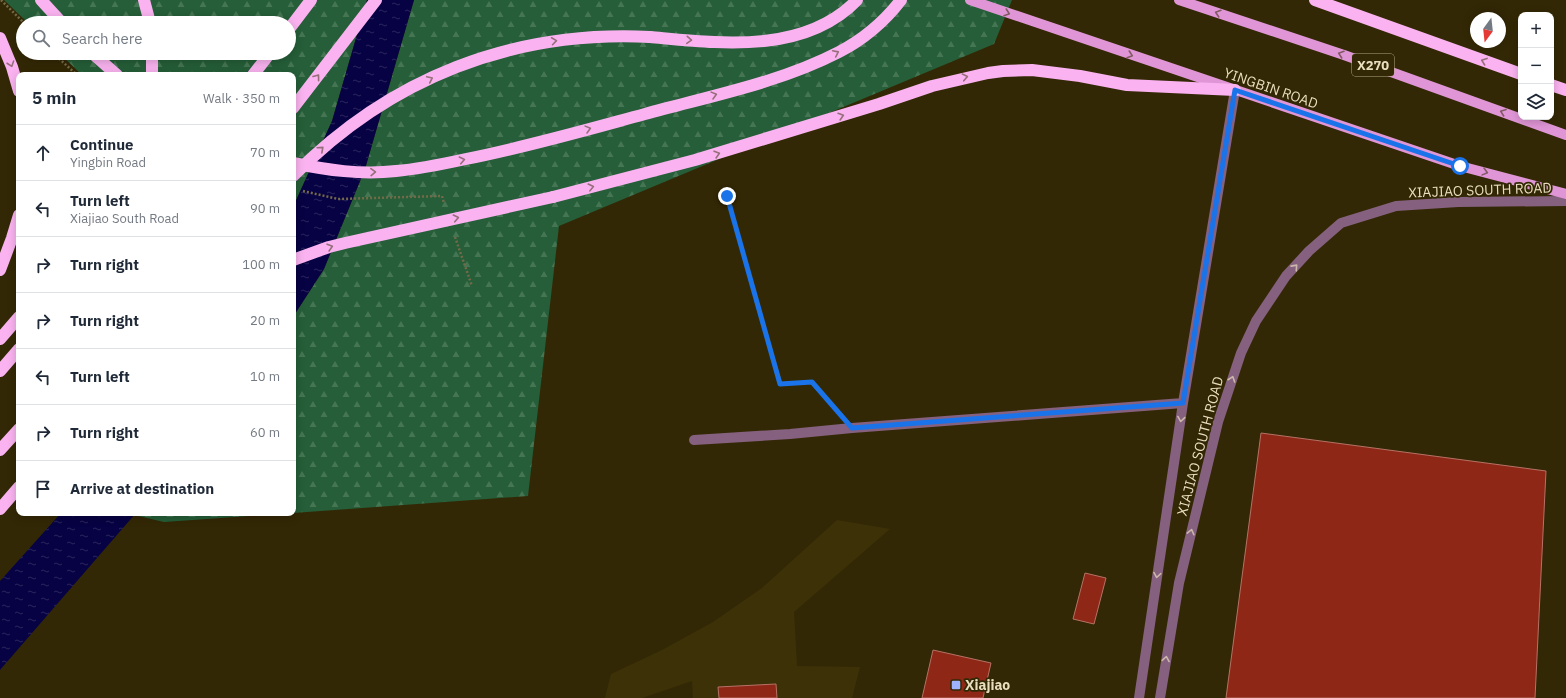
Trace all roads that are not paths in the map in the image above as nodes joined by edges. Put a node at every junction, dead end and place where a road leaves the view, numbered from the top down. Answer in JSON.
{"nodes":[{"id":1,"x":41,"y":0,"type":"edge"},
{"id":2,"x":144,"y":0,"type":"edge"},
{"id":3,"x":311,"y":0,"type":"edge"},
{"id":4,"x":376,"y":0,"type":"edge"},
{"id":5,"x":857,"y":0,"type":"edge"},
{"id":6,"x":901,"y":0,"type":"edge"},
{"id":7,"x":970,"y":0,"type":"edge"},
{"id":8,"x":1179,"y":0,"type":"edge"},
{"id":9,"x":1315,"y":0,"type":"edge"},
{"id":10,"x":56,"y":16,"type":"edge"},
{"id":11,"x":148,"y":16,"type":"edge"},
{"id":12,"x":296,"y":20,"type":"edge"},
{"id":13,"x":0,"y":38,"type":"edge"},
{"id":14,"x":100,"y":60,"type":"edge"},
{"id":15,"x":152,"y":60,"type":"edge"},
{"id":16,"x":265,"y":60,"type":"edge"},
{"id":17,"x":114,"y":72,"type":"edge"},
{"id":18,"x":152,"y":72,"type":"edge"},
{"id":19,"x":255,"y":72,"type":"edge"},
{"id":20,"x":1518,"y":73,"type":"edge"},
{"id":21,"x":16,"y":81,"type":"edge"},
{"id":22,"x":1554,"y":86,"type":"edge"},
{"id":23,"x":1235,"y":90,"type":"junction"},
{"id":24,"x":1566,"y":90,"type":"edge"},
{"id":25,"x":296,"y":104,"type":"edge"},
{"id":26,"x":1566,"y":135,"type":"edge"},
{"id":27,"x":296,"y":164,"type":"edge"},
{"id":28,"x":296,"y":173,"type":"edge"},
{"id":29,"x":1566,"y":194,"type":"edge"},
{"id":30,"x":1566,"y":201,"type":"edge"},
{"id":31,"x":16,"y":225,"type":"edge"},
{"id":32,"x":296,"y":259,"type":"edge"},
{"id":33,"x":0,"y":270,"type":"edge"},
{"id":34,"x":16,"y":320,"type":"edge"},
{"id":35,"x":0,"y":339,"type":"edge"},
{"id":36,"x":16,"y":352,"type":"edge"},
{"id":37,"x":0,"y":371,"type":"edge"},
{"id":38,"x":1183,"y":403,"type":"junction"},
{"id":39,"x":16,"y":432,"type":"edge"},
{"id":40,"x":694,"y":440,"type":"dead end"},
{"id":41,"x":0,"y":450,"type":"edge"},
{"id":42,"x":16,"y":490,"type":"edge"},
{"id":43,"x":16,"y":499,"type":"edge"},
{"id":44,"x":0,"y":509,"type":"edge"},
{"id":45,"x":0,"y":516,"type":"edge"},
{"id":46,"x":1139,"y":698,"type":"edge"},
{"id":47,"x":1160,"y":698,"type":"edge"}],
"edges":[{"from":1,"to":10,"type":"highway"},
{"from":2,"to":11,"type":"highway"},
{"from":3,"to":12,"type":"highway"},
{"from":25,"to":4,"type":"highway","one_way":true},
{"from":28,"to":5,"type":"highway","one_way":true,"bridge":true},
{"from":27,"to":6,"type":"highway","one_way":true},
{"from":7,"to":23,"type":"main road","name":"YINGBIN ROAD","one_way":true},
{"from":26,"to":8,"type":"main road","number":"X270","one_way":true},
{"from":20,"to":9,"type":"highway","one_way":true},
{"from":13,"to":21,"type":"highway","one_way":true},
{"from":14,"to":17,"type":"highway"},
{"from":15,"to":18,"type":"highway"},
{"from":16,"to":19,"type":"highway"},
{"from":22,"to":24,"type":"highway"},
{"from":23,"to":29,"type":"main road","name":"YINGBIN ROAD","one_way":true},
{"from":32,"to":23,"type":"highway","one_way":true,"bridge":true},
{"from":23,"to":38,"type":"street","name":"XIAJIAO SOUTH ROAD"},
{"from":47,"to":30,"type":"street","name":"XIAJIAO SOUTH ROAD","one_way":true},
{"from":31,"to":33,"type":"highway"},
{"from":34,"to":35,"type":"highway"},
{"from":36,"to":37,"type":"highway"},
{"from":38,"to":40,"type":"street"},
{"from":38,"to":46,"type":"street","name":"XIAJIAO SOUTH ROAD","one_way":true},
{"from":39,"to":41,"type":"highway"},
{"from":42,"to":44,"type":"highway"},
{"from":43,"to":45,"type":"highway"}]}
